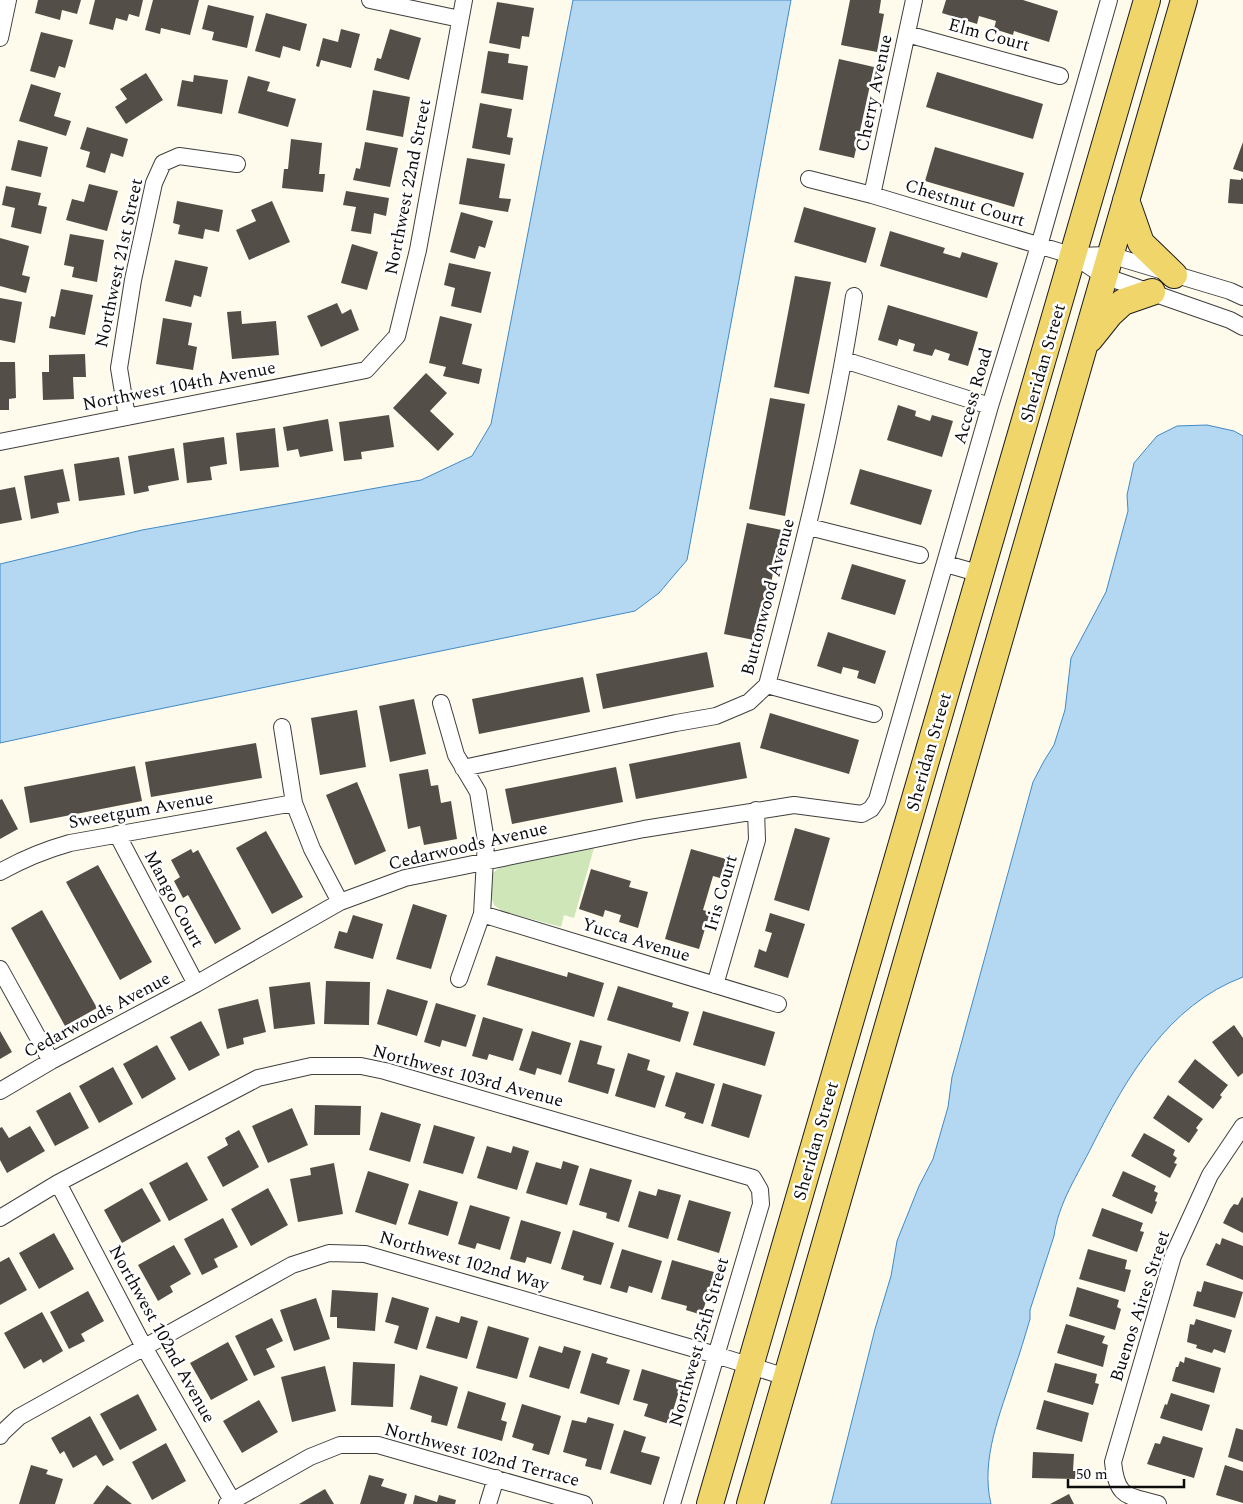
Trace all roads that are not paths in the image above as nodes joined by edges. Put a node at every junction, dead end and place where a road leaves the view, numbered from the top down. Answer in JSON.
{"nodes":[{"id":1,"x":8,"y":0,"type":"edge"},
{"id":2,"x":370,"y":0,"type":"edge"},
{"id":3,"x":464,"y":0,"type":"edge"},
{"id":4,"x":914,"y":0,"type":"edge"},
{"id":5,"x":1108,"y":0,"type":"edge"},
{"id":6,"x":1147,"y":0,"type":"edge"},
{"id":7,"x":1184,"y":0,"type":"edge"},
{"id":8,"x":460,"y":19,"type":"junction"},
{"id":9,"x":907,"y":34,"type":"junction"},
{"id":10,"x":0,"y":38,"type":"edge"},
{"id":11,"x":1060,"y":76,"type":"dead end"},
{"id":12,"x":237,"y":164,"type":"dead end"},
{"id":13,"x":809,"y":179,"type":"dead end"},
{"id":14,"x":872,"y":195,"type":"junction"},
{"id":15,"x":1126,"y":200,"type":"junction"},
{"id":16,"x":1039,"y":246,"type":"junction"},
{"id":17,"x":1074,"y":256,"type":"junction"},
{"id":18,"x":1107,"y":266,"type":"junction"},
{"id":19,"x":1174,"y":275,"type":"junction"},
{"id":20,"x":1152,"y":292,"type":"junction"},
{"id":21,"x":854,"y":296,"type":"dead end"},
{"id":22,"x":1243,"y":296,"type":"edge"},
{"id":23,"x":1243,"y":327,"type":"edge"},
{"id":24,"x":1084,"y":347,"type":"junction"},
{"id":25,"x":844,"y":360,"type":"junction"},
{"id":26,"x":366,"y":370,"type":"joint"},
{"id":27,"x":990,"y":406,"type":"junction"},
{"id":28,"x":127,"y":417,"type":"junction"},
{"id":29,"x":0,"y":442,"type":"edge"},
{"id":30,"x":809,"y":527,"type":"junction"},
{"id":31,"x":920,"y":556,"type":"dead end"},
{"id":32,"x":946,"y":564,"type":"junction"},
{"id":33,"x":981,"y":574,"type":"junction"},
{"id":34,"x":767,"y":684,"type":"junction"},
{"id":35,"x":440,"y":703,"type":"dead end"},
{"id":36,"x":874,"y":714,"type":"dead end"},
{"id":37,"x":282,"y":727,"type":"dead end"},
{"id":38,"x":464,"y":768,"type":"junction"},
{"id":39,"x":294,"y":803,"type":"junction"},
{"id":40,"x":871,"y":809,"type":"joint"},
{"id":41,"x":756,"y":810,"type":"junction"},
{"id":42,"x":117,"y":834,"type":"junction"},
{"id":43,"x":485,"y":861,"type":"junction"},
{"id":44,"x":0,"y":872,"type":"edge"},
{"id":45,"x":340,"y":902,"type":"junction"},
{"id":46,"x":482,"y":914,"type":"junction"},
{"id":47,"x":0,"y":969,"type":"edge"},
{"id":48,"x":459,"y":978,"type":"dead end"},
{"id":49,"x":196,"y":984,"type":"junction"},
{"id":50,"x":715,"y":985,"type":"junction"},
{"id":51,"x":778,"y":1004,"type":"dead end"},
{"id":52,"x":51,"y":1061,"type":"junction"},
{"id":53,"x":0,"y":1091,"type":"edge"},
{"id":54,"x":1243,"y":1126,"type":"edge"},
{"id":55,"x":58,"y":1183,"type":"junction"},
{"id":56,"x":760,"y":1190,"type":"joint"},
{"id":57,"x":0,"y":1218,"type":"edge"},
{"id":58,"x":144,"y":1347,"type":"junction"},
{"id":59,"x":716,"y":1355,"type":"junction"},
{"id":60,"x":750,"y":1366,"type":"junction"},
{"id":61,"x":786,"y":1377,"type":"junction"},
{"id":62,"x":0,"y":1436,"type":"edge"},
{"id":63,"x":496,"y":1478,"type":"junction"},
{"id":64,"x":231,"y":1503,"type":"edge"},
{"id":65,"x":488,"y":1504,"type":"edge"},
{"id":66,"x":584,"y":1504,"type":"edge"},
{"id":67,"x":672,"y":1504,"type":"edge"},
{"id":68,"x":710,"y":1504,"type":"edge"},
{"id":69,"x":750,"y":1504,"type":"edge"},
{"id":70,"x":1158,"y":1504,"type":"edge"}],
"edges":[{"from":1,"to":10,"type":"street"},
{"from":2,"to":8,"type":"street"},
{"from":3,"to":8,"type":"street","name":"Northwest 22nd Street"},
{"from":4,"to":9,"type":"street","name":"Cherry Avenue"},
{"from":5,"to":16,"type":"street","name":"Access Road"},
{"from":6,"to":17,"type":"main road","name":"Sheridan Street"},
{"from":7,"to":15,"type":"main road","name":"Sheridan Street"},
{"from":8,"to":26,"type":"street","name":"Northwest 22nd Street"},
{"from":9,"to":11,"type":"street","name":"Elm Court"},
{"from":9,"to":14,"type":"street","name":"Cherry Avenue"},
{"from":12,"to":28,"type":"street","name":"Northwest 21st Street"},
{"from":13,"to":14,"type":"street","name":"Chestnut Court"},
{"from":14,"to":16,"type":"street","name":"Chestnut Court"},
{"from":15,"to":18,"type":"main road","name":"Sheridan Street"},
{"from":15,"to":19,"type":"main road"},
{"from":16,"to":17,"type":"street","name":"Chestnut Court"},
{"from":16,"to":27,"type":"street","name":"Access Road"},
{"from":17,"to":18,"type":"street","name":"Chestnut Court"},
{"from":17,"to":33,"type":"main road","name":"Sheridan Street"},
{"from":18,"to":19,"type":"street"},
{"from":18,"to":20,"type":"street"},
{"from":18,"to":24,"type":"main road","name":"Sheridan Street"},
{"from":19,"to":22,"type":"street"},
{"from":20,"to":23,"type":"street"},
{"from":20,"to":24,"type":"main road"},
{"from":21,"to":25,"type":"street","name":"Buttonwood Avenue"},
{"from":24,"to":61,"type":"main road","name":"Sheridan Street"},
{"from":25,"to":27,"type":"street"},
{"from":25,"to":30,"type":"street","name":"Buttonwood Avenue"},
{"from":26,"to":28,"type":"street","name":"Northwest 104th Avenue"},
{"from":27,"to":32,"type":"street","name":"Access Road"},
{"from":28,"to":29,"type":"street","name":"Northwest 104th Avenue"},
{"from":30,"to":31,"type":"street"},
{"from":30,"to":34,"type":"street","name":"Buttonwood Avenue"},
{"from":32,"to":33,"type":"street"},
{"from":32,"to":40,"type":"street","name":"Access Road"},
{"from":33,"to":60,"type":"main road","name":"Sheridan Street"},
{"from":34,"to":36,"type":"street"},
{"from":34,"to":38,"type":"street","name":"Buttonwood Avenue"},
{"from":35,"to":38,"type":"street"},
{"from":37,"to":39,"type":"street"},
{"from":38,"to":43,"type":"street"},
{"from":39,"to":42,"type":"street","name":"Sweetgum Avenue"},
{"from":39,"to":45,"type":"street"},
{"from":40,"to":41,"type":"street","name":"Cedarwoods Avenue"},
{"from":41,"to":43,"type":"street","name":"Cedarwoods Avenue"},
{"from":41,"to":50,"type":"street","name":"Iris Court"},
{"from":42,"to":44,"type":"street","name":"Sweetgum Avenue"},
{"from":42,"to":49,"type":"street","name":"Mango Court"},
{"from":43,"to":45,"type":"street","name":"Cedarwoods Avenue"},
{"from":43,"to":46,"type":"street"},
{"from":45,"to":49,"type":"street","name":"Cedarwoods Avenue"},
{"from":46,"to":48,"type":"street"},
{"from":46,"to":50,"type":"street","name":"Yucca Avenue"},
{"from":47,"to":52,"type":"street"},
{"from":49,"to":52,"type":"street","name":"Cedarwoods Avenue"},
{"from":50,"to":51,"type":"street","name":"Yucca Avenue"},
{"from":52,"to":53,"type":"street","name":"Cedarwoods Avenue"},
{"from":54,"to":70,"type":"street","name":"Buenos Aires Street"},
{"from":55,"to":56,"type":"street","name":"Northwest 103rd Avenue"},
{"from":55,"to":57,"type":"street"},
{"from":55,"to":58,"type":"street","name":"Northwest 102nd Avenue"},
{"from":56,"to":59,"type":"street","name":"Northwest 25th Street"},
{"from":58,"to":59,"type":"street","name":"Northwest 102nd Way"},
{"from":58,"to":62,"type":"street","name":"Northwest 102nd Way"},
{"from":58,"to":64,"type":"street","name":"Northwest 102nd Avenue"},
{"from":59,"to":60,"type":"street","name":"Northwest 102nd Way"},
{"from":59,"to":67,"type":"street","name":"Northwest 25th Street"},
{"from":60,"to":61,"type":"street","name":"Northwest 102nd Way"},
{"from":60,"to":68,"type":"main road","name":"Sheridan Street"},
{"from":61,"to":69,"type":"main road","name":"Sheridan Street"},
{"from":63,"to":64,"type":"street","name":"Northwest 102nd Terrace"},
{"from":63,"to":65,"type":"street"},
{"from":63,"to":66,"type":"street","name":"Northwest 102nd Terrace"}]}
